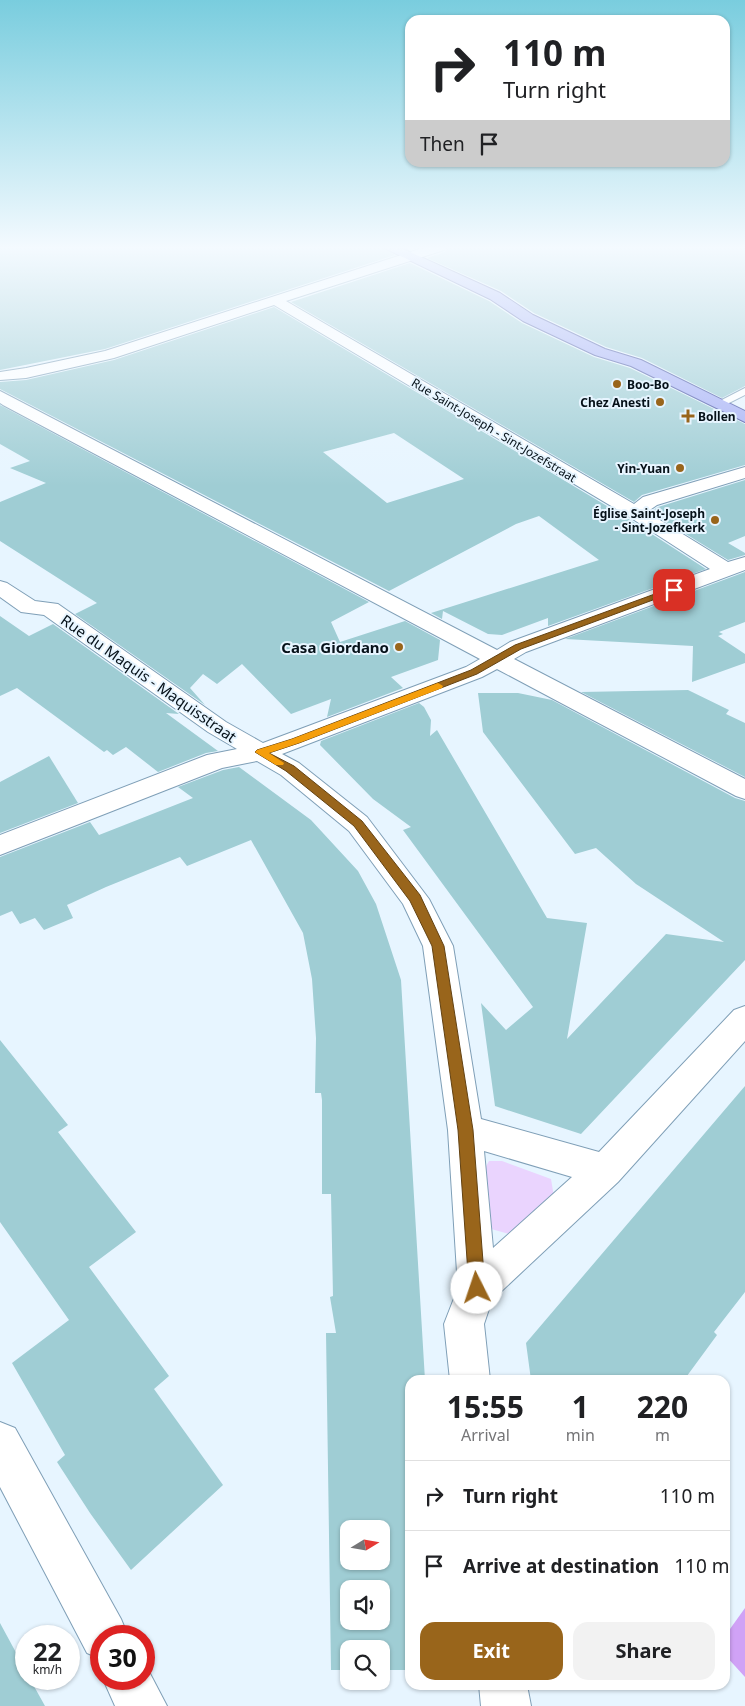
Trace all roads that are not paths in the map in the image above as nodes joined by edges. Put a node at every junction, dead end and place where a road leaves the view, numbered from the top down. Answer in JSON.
{"nodes":[{"id":1,"x":197,"y":327,"type":"edge"},
{"id":2,"x":320,"y":327,"type":"edge"},
{"id":3,"x":547,"y":327,"type":"edge"},
{"id":4,"x":1,"y":386,"type":"edge"},
{"id":5,"x":745,"y":391,"type":"edge"},
{"id":6,"x":719,"y":404,"type":"junction"},
{"id":7,"x":745,"y":417,"type":"edge"},
{"id":8,"x":745,"y":472,"type":"edge"},
{"id":9,"x":635,"y":512,"type":"junction"},
{"id":10,"x":0,"y":566,"type":"edge"},
{"id":11,"x":735,"y":567,"type":"edge"},
{"id":12,"x":0,"y":587,"type":"edge"},
{"id":13,"x":50,"y":609,"type":"junction"},
{"id":14,"x":497,"y":659,"type":"junction"},
{"id":15,"x":260,"y":752,"type":"junction"},
{"id":16,"x":745,"y":790,"type":"edge"},
{"id":17,"x":0,"y":845,"type":"edge"},
{"id":18,"x":745,"y":1019,"type":"edge"},
{"id":19,"x":465,"y":1130,"type":"junction"},
{"id":20,"x":604,"y":1170,"type":"junction"},
{"id":21,"x":477,"y":1288,"type":"junction"},
{"id":22,"x":469,"y":1375,"type":"edge"},
{"id":23,"x":0,"y":1443,"type":"edge"},
{"id":24,"x":98,"y":1625,"type":"edge"},
{"id":25,"x":134,"y":1690,"type":"edge"},
{"id":26,"x":504,"y":1690,"type":"edge"},
{"id":27,"x":142,"y":1706,"type":"edge"},
{"id":28,"x":506,"y":1706,"type":"edge"}],
"edges":[{"from":1,"to":4,"type":"street"},
{"from":2,"to":9,"type":"street","name":"Rue Saint-Joseph - Sint-Jozefstraat"},
{"from":3,"to":6,"type":"main road"},
{"from":4,"to":14,"type":"street"},
{"from":5,"to":6,"type":"lane"},
{"from":6,"to":7,"type":"main road"},
{"from":8,"to":9,"type":"street"},
{"from":9,"to":11,"type":"street","name":"Rue Saint-Joseph - Sint-Jozefstraat"},
{"from":10,"to":13,"type":"street","name":"Rue du Maquis - Maquisstraat"},
{"from":11,"to":14,"type":"street"},
{"from":12,"to":13,"type":"street","name":"Rue du Maquis - Maquisstraat"},
{"from":13,"to":15,"type":"street","name":"Rue du Maquis - Maquisstraat"},
{"from":14,"to":15,"type":"street"},
{"from":14,"to":16,"type":"street"},
{"from":15,"to":17,"type":"street"},
{"from":15,"to":19,"type":"street","name":"Rue du Maquis - Maquisstraat"},
{"from":18,"to":20,"type":"street"},
{"from":19,"to":20,"type":"street"},
{"from":19,"to":21,"type":"street","name":"Rue du Maquis - Maquisstraat"},
{"from":20,"to":21,"type":"street"},
{"from":21,"to":22,"type":"street","name":"Rue du Maquis - Maquisstraat"},
{"from":23,"to":24,"type":"street"},
{"from":25,"to":27,"type":"street"},
{"from":26,"to":28,"type":"street"}]}
